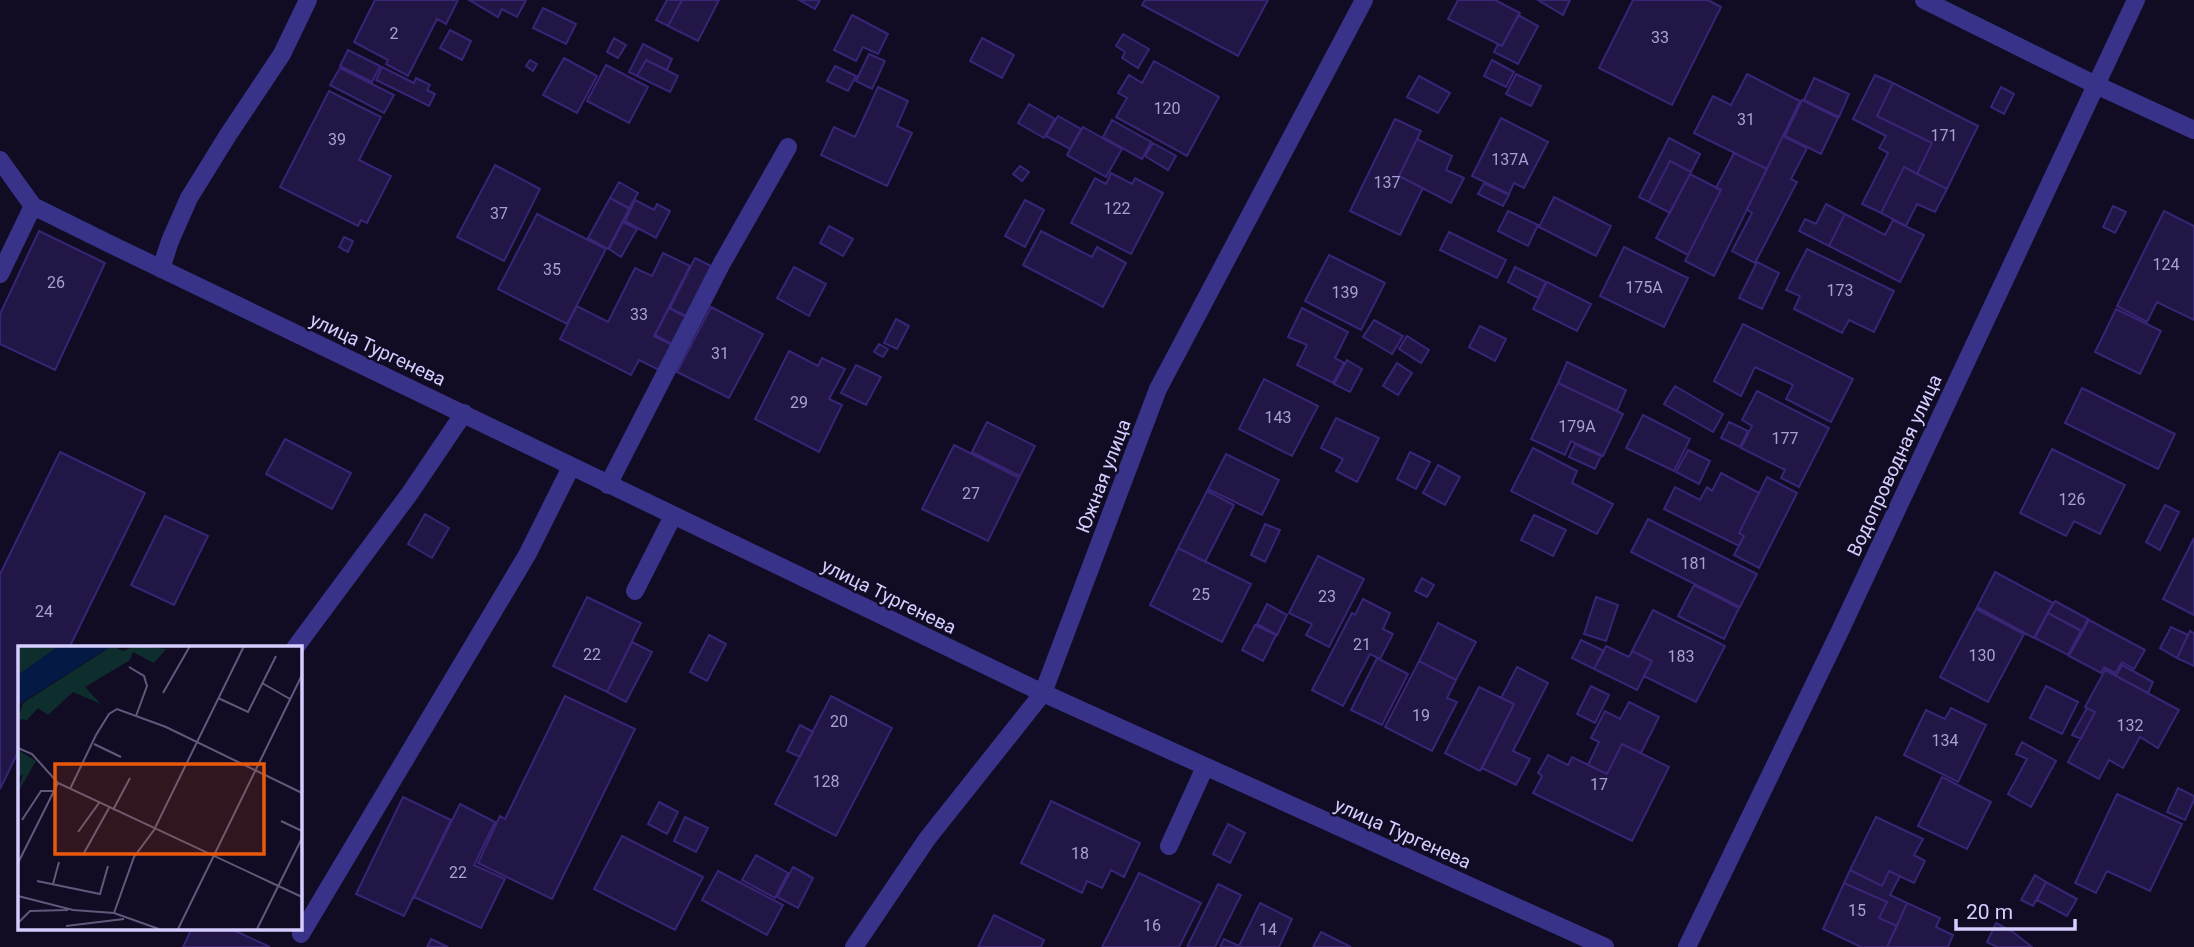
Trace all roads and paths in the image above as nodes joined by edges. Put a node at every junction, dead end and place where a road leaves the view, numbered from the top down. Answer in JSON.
{"nodes":[{"id":1,"x":308,"y":0,"type":"edge"},
{"id":2,"x":1364,"y":0,"type":"edge"},
{"id":3,"x":1924,"y":0,"type":"edge"},
{"id":4,"x":2136,"y":0,"type":"edge"},
{"id":5,"x":2096,"y":85,"type":"junction"},
{"id":6,"x":2194,"y":130,"type":"edge"},
{"id":7,"x":788,"y":147,"type":"dead end"},
{"id":8,"x":0,"y":160,"type":"edge"},
{"id":9,"x":33,"y":206,"type":"junction"},
{"id":10,"x":161,"y":268,"type":"junction"},
{"id":11,"x":0,"y":274,"type":"edge"},
{"id":12,"x":464,"y":413,"type":"junction"},
{"id":13,"x":571,"y":467,"type":"junction"},
{"id":14,"x":608,"y":485,"type":"junction"},
{"id":15,"x":673,"y":516,"type":"junction"},
{"id":16,"x":635,"y":591,"type":"dead end"},
{"id":17,"x":296,"y":646,"type":"edge"},
{"id":18,"x":1043,"y":693,"type":"junction"},
{"id":19,"x":1205,"y":766,"type":"junction"},
{"id":20,"x":1169,"y":846,"type":"dead end"},
{"id":21,"x":301,"y":934,"type":"dead end"},
{"id":22,"x":854,"y":947,"type":"edge"},
{"id":23,"x":1605,"y":947,"type":"edge"},
{"id":24,"x":1688,"y":947,"type":"edge"}],
"edges":[{"from":1,"to":10,"type":"street"},
{"from":2,"to":18,"type":"street","name":"Южная улица"},
{"from":3,"to":5,"type":"street"},
{"from":4,"to":5,"type":"street","name":"Водопроводная улица"},
{"from":5,"to":6,"type":"street"},
{"from":5,"to":24,"type":"street","name":"Водопроводная улица"},
{"from":7,"to":14,"type":"street"},
{"from":8,"to":9,"type":"street"},
{"from":9,"to":10,"type":"street","name":"улица Тургенева"},
{"from":9,"to":11,"type":"street"},
{"from":10,"to":12,"type":"street","name":"улица Тургенева"},
{"from":12,"to":13,"type":"street","name":"улица Тургенева"},
{"from":12,"to":17,"type":"street"},
{"from":13,"to":14,"type":"street","name":"улица Тургенева"},
{"from":13,"to":21,"type":"street"},
{"from":14,"to":15,"type":"street","name":"улица Тургенева"},
{"from":15,"to":16,"type":"street"},
{"from":15,"to":18,"type":"street","name":"улица Тургенева"},
{"from":18,"to":19,"type":"street","name":"улица Тургенева"},
{"from":18,"to":22,"type":"street","name":"Южная улица"},
{"from":19,"to":20,"type":"street"},
{"from":19,"to":23,"type":"street","name":"улица Тургенева"}]}
